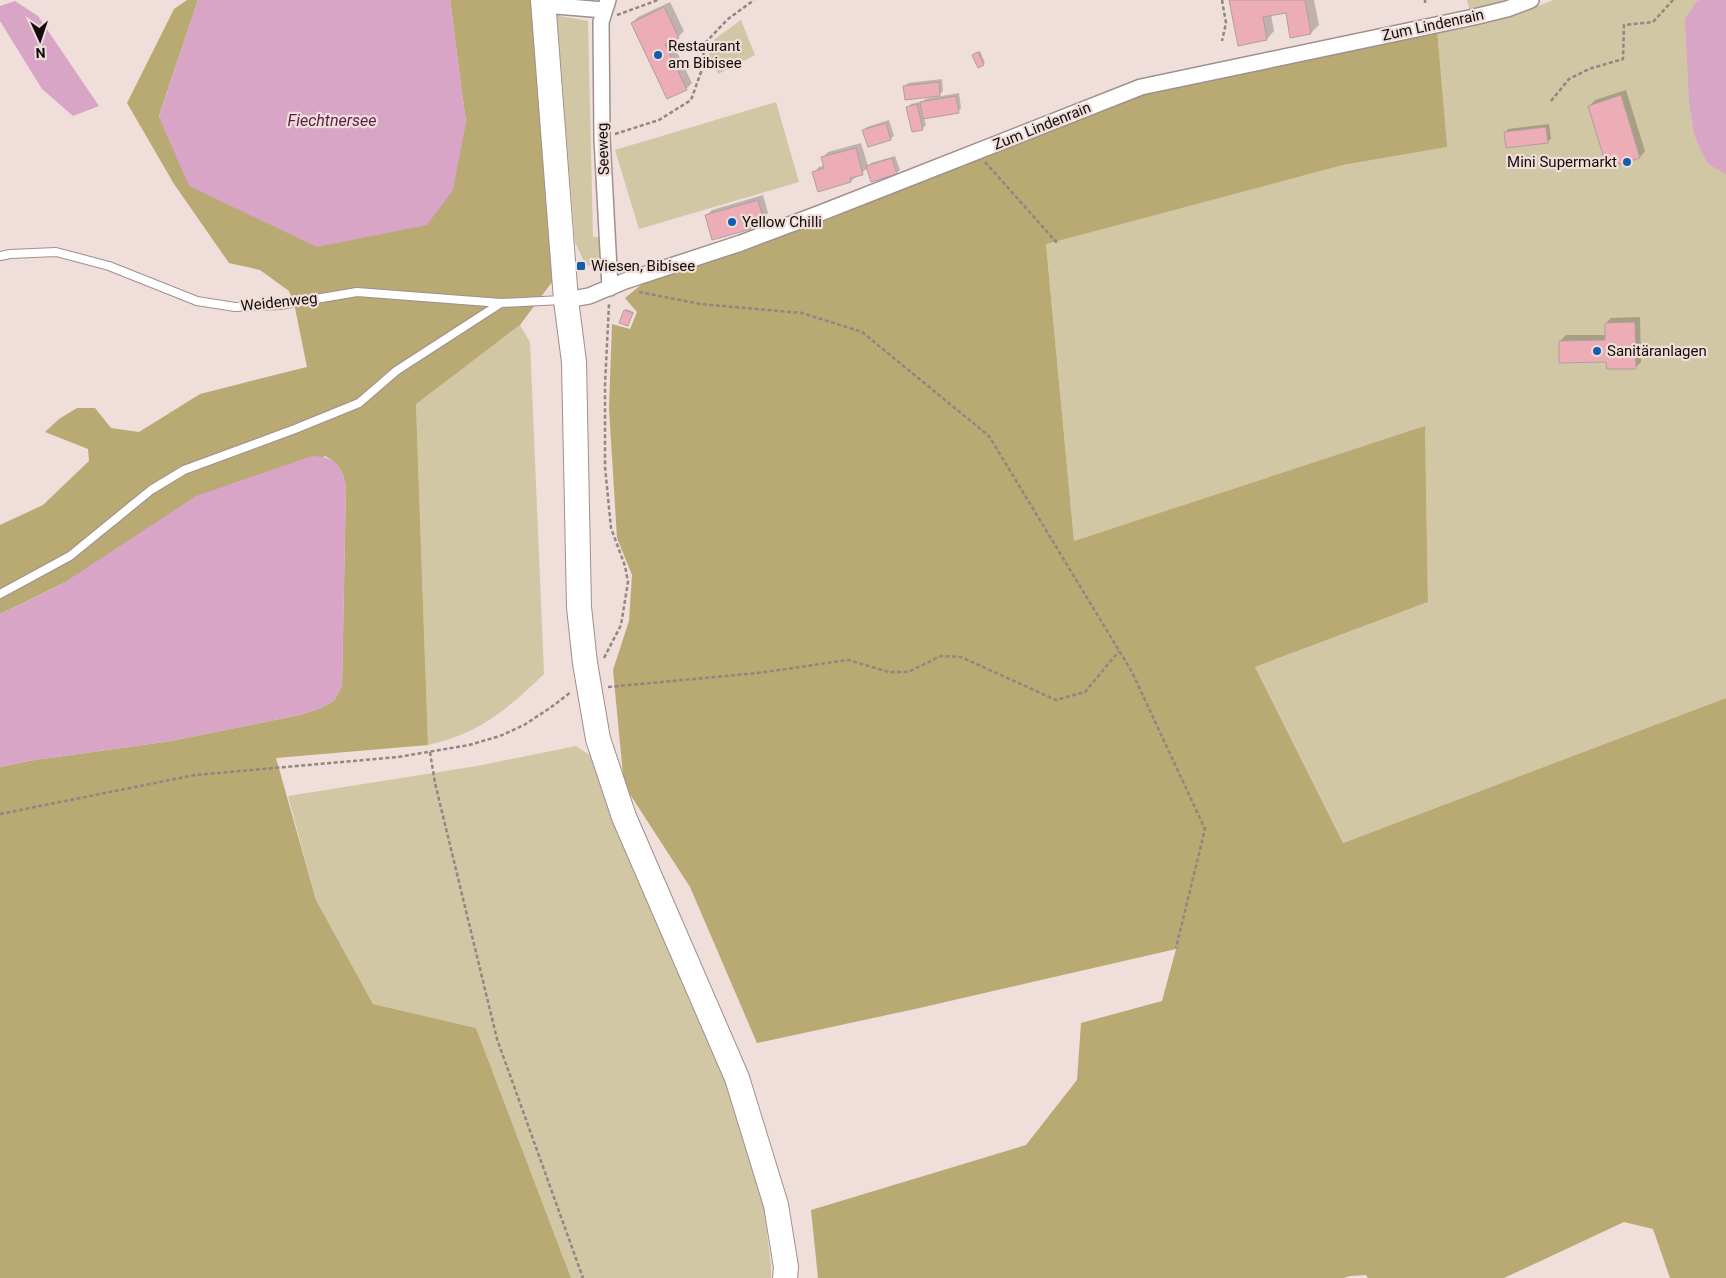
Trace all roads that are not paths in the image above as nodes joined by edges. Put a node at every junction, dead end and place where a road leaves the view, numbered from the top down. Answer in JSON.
{"nodes":[{"id":1,"x":1531,"y":0,"type":"edge"},
{"id":2,"x":543,"y":3,"type":"edge"},
{"id":3,"x":604,"y":10,"type":"edge"},
{"id":4,"x":0,"y":256,"type":"edge"},
{"id":5,"x":610,"y":288,"type":"junction"},
{"id":6,"x":566,"y":300,"type":"junction"},
{"id":7,"x":501,"y":303,"type":"junction"},
{"id":8,"x":0,"y":594,"type":"edge"},
{"id":9,"x":786,"y":1278,"type":"edge"}],
"edges":[{"from":1,"to":5,"type":"street","name":"Zum Lindenrain"},
{"from":2,"to":3,"type":"street"},
{"from":2,"to":6,"type":"main road"},
{"from":3,"to":5,"type":"street","name":"Seeweg"},
{"from":4,"to":7,"type":"lane","name":"Weidenweg"},
{"from":5,"to":6,"type":"street","name":"Zum Lindenrain"},
{"from":6,"to":7,"type":"lane","name":"Weidenweg"},
{"from":6,"to":9,"type":"main road"},
{"from":7,"to":8,"type":"lane"}]}
